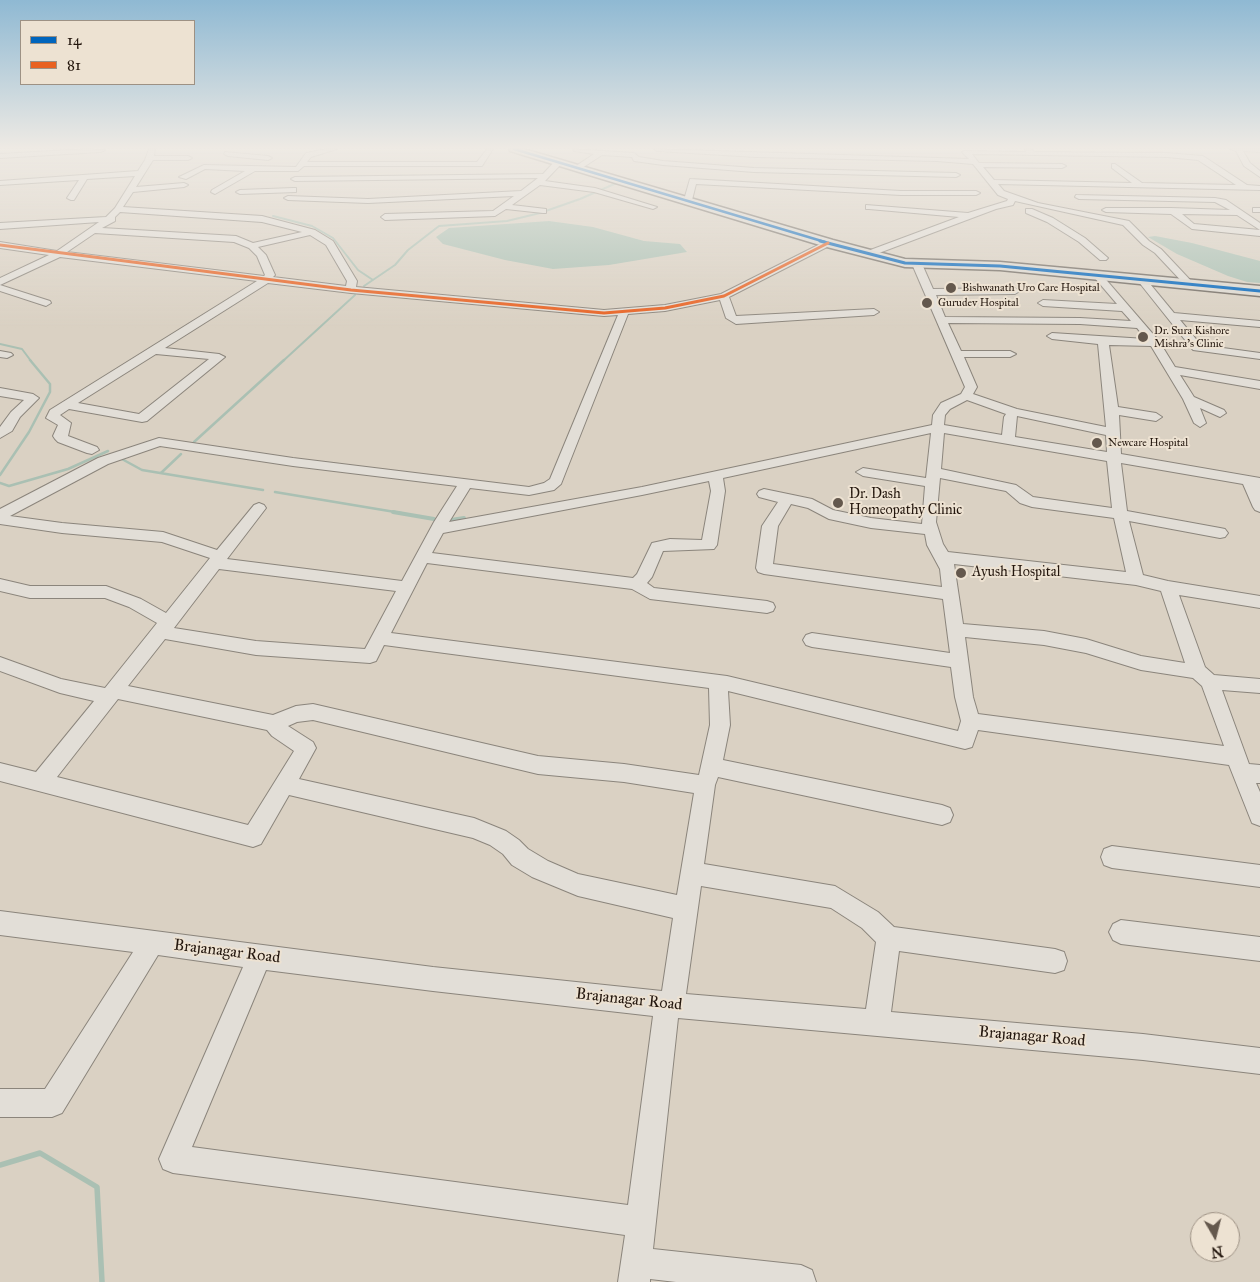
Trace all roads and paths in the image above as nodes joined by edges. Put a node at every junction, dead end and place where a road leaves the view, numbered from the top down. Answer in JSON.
{"nodes":[{"id":1,"x":118,"y":209,"type":"edge"},
{"id":2,"x":161,"y":209,"type":"edge"},
{"id":3,"x":500,"y":209,"type":"edge"},
{"id":4,"x":526,"y":209,"type":"edge"},
{"id":5,"x":717,"y":209,"type":"edge"},
{"id":6,"x":892,"y":209,"type":"edge"},
{"id":7,"x":975,"y":209,"type":"edge"},
{"id":8,"x":1029,"y":209,"type":"edge"},
{"id":9,"x":1057,"y":209,"type":"edge"},
{"id":10,"x":1169,"y":209,"type":"edge"},
{"id":11,"x":1232,"y":209,"type":"edge"},
{"id":12,"x":1101,"y":210,"type":"dead end"},
{"id":13,"x":543,"y":211,"type":"dead end"},
{"id":14,"x":1173,"y":212,"type":"junction"},
{"id":15,"x":1238,"y":213,"type":"junction"},
{"id":16,"x":970,"y":215,"type":"junction"},
{"id":17,"x":385,"y":218,"type":"dead end"},
{"id":18,"x":109,"y":219,"type":"junction"},
{"id":19,"x":129,"y":219,"type":"dead end"},
{"id":20,"x":60,"y":222,"type":"junction"},
{"id":21,"x":1171,"y":223,"type":"dead end"},
{"id":22,"x":1189,"y":224,"type":"junction"},
{"id":23,"x":0,"y":226,"type":"edge"},
{"id":24,"x":1260,"y":227,"type":"edge"},
{"id":25,"x":95,"y":230,"type":"junction"},
{"id":26,"x":45,"y":232,"type":"dead end"},
{"id":27,"x":312,"y":232,"type":"junction"},
{"id":28,"x":1260,"y":232,"type":"edge"},
{"id":29,"x":828,"y":243,"type":"junction"},
{"id":30,"x":0,"y":244,"type":"edge"},
{"id":31,"x":252,"y":246,"type":"junction"},
{"id":32,"x":59,"y":254,"type":"junction"},
{"id":33,"x":868,"y":254,"type":"junction"},
{"id":34,"x":1103,"y":258,"type":"dead end"},
{"id":35,"x":917,"y":264,"type":"junction"},
{"id":36,"x":1099,"y":277,"type":"junction"},
{"id":37,"x":266,"y":280,"type":"junction"},
{"id":38,"x":1143,"y":281,"type":"junction"},
{"id":39,"x":0,"y":282,"type":"edge"},
{"id":40,"x":1190,"y":285,"type":"junction"},
{"id":41,"x":0,"y":288,"type":"edge"},
{"id":42,"x":351,"y":290,"type":"junction"},
{"id":43,"x":1015,"y":291,"type":"dead end"},
{"id":44,"x":1260,"y":291,"type":"edge"},
{"id":45,"x":929,"y":292,"type":"junction"},
{"id":46,"x":724,"y":296,"type":"junction"},
{"id":47,"x":46,"y":303,"type":"dead end"},
{"id":48,"x":1042,"y":303,"type":"dead end"},
{"id":49,"x":1125,"y":308,"type":"junction"},
{"id":50,"x":624,"y":312,"type":"junction"},
{"id":51,"x":874,"y":312,"type":"dead end"},
{"id":52,"x":1171,"y":316,"type":"junction"},
{"id":53,"x":941,"y":320,"type":"junction"},
{"id":54,"x":1260,"y":324,"type":"edge"},
{"id":55,"x":1140,"y":325,"type":"junction"},
{"id":56,"x":1052,"y":336,"type":"dead end"},
{"id":57,"x":1103,"y":342,"type":"junction"},
{"id":58,"x":1156,"y":344,"type":"junction"},
{"id":59,"x":153,"y":350,"type":"junction"},
{"id":60,"x":956,"y":354,"type":"junction"},
{"id":61,"x":1010,"y":354,"type":"dead end"},
{"id":62,"x":1260,"y":356,"type":"edge"},
{"id":63,"x":1172,"y":370,"type":"junction"},
{"id":64,"x":1260,"y":385,"type":"edge"},
{"id":65,"x":0,"y":392,"type":"edge"},
{"id":66,"x":966,"y":396,"type":"junction"},
{"id":67,"x":1189,"y":399,"type":"junction"},
{"id":68,"x":66,"y":405,"type":"junction"},
{"id":69,"x":1112,"y":410,"type":"junction"},
{"id":70,"x":1014,"y":412,"type":"junction"},
{"id":71,"x":1220,"y":413,"type":"dead end"},
{"id":72,"x":1156,"y":417,"type":"dead end"},
{"id":73,"x":1200,"y":423,"type":"dead end"},
{"id":74,"x":938,"y":428,"type":"junction"},
{"id":75,"x":2,"y":430,"type":"edge"},
{"id":76,"x":1113,"y":432,"type":"junction"},
{"id":77,"x":1008,"y":441,"type":"junction"},
{"id":78,"x":92,"y":450,"type":"dead end"},
{"id":79,"x":1114,"y":459,"type":"junction"},
{"id":80,"x":863,"y":472,"type":"dead end"},
{"id":81,"x":715,"y":474,"type":"junction"},
{"id":82,"x":933,"y":478,"type":"junction"},
{"id":83,"x":1255,"y":481,"type":"edge"},
{"id":84,"x":466,"y":483,"type":"junction"},
{"id":85,"x":764,"y":494,"type":"dead end"},
{"id":86,"x":787,"y":499,"type":"junction"},
{"id":87,"x":1260,"y":507,"type":"edge"},
{"id":88,"x":258,"y":508,"type":"dead end"},
{"id":89,"x":1120,"y":514,"type":"junction"},
{"id":90,"x":0,"y":517,"type":"edge"},
{"id":91,"x":437,"y":529,"type":"junction"},
{"id":92,"x":931,"y":530,"type":"junction"},
{"id":93,"x":1220,"y":533,"type":"dead end"},
{"id":94,"x":422,"y":557,"type":"junction"},
{"id":95,"x":943,"y":557,"type":"junction"},
{"id":96,"x":218,"y":560,"type":"junction"},
{"id":97,"x":1136,"y":579,"type":"junction"},
{"id":98,"x":636,"y":584,"type":"junction"},
{"id":99,"x":0,"y":585,"type":"edge"},
{"id":100,"x":1168,"y":586,"type":"junction"},
{"id":101,"x":406,"y":587,"type":"junction"},
{"id":102,"x":951,"y":594,"type":"junction"},
{"id":103,"x":1260,"y":602,"type":"edge"},
{"id":104,"x":767,"y":607,"type":"dead end"},
{"id":105,"x":165,"y":627,"type":"junction"},
{"id":106,"x":956,"y":630,"type":"junction"},
{"id":107,"x":380,"y":638,"type":"junction"},
{"id":108,"x":812,"y":640,"type":"dead end"},
{"id":109,"x":960,"y":661,"type":"junction"},
{"id":110,"x":0,"y":664,"type":"edge"},
{"id":111,"x":1204,"y":677,"type":"junction"},
{"id":112,"x":718,"y":682,"type":"junction"},
{"id":113,"x":1260,"y":686,"type":"edge"},
{"id":114,"x":112,"y":694,"type":"junction"},
{"id":115,"x":971,"y":721,"type":"junction"},
{"id":116,"x":273,"y":723,"type":"junction"},
{"id":117,"x":1246,"y":768,"type":"edge"},
{"id":118,"x":0,"y":772,"type":"edge"},
{"id":119,"x":708,"y":776,"type":"junction"},
{"id":120,"x":41,"y":782,"type":"junction"},
{"id":121,"x":284,"y":785,"type":"junction"},
{"id":122,"x":942,"y":816,"type":"dead end"},
{"id":123,"x":1260,"y":816,"type":"edge"},
{"id":124,"x":1112,"y":857,"type":"dead end"},
{"id":125,"x":692,"y":873,"type":"junction"},
{"id":126,"x":1260,"y":876,"type":"edge"},
{"id":127,"x":687,"y":908,"type":"junction"},
{"id":128,"x":0,"y":923,"type":"edge"},
{"id":129,"x":1121,"y":932,"type":"dead end"},
{"id":130,"x":888,"y":938,"type":"junction"},
{"id":131,"x":153,"y":942,"type":"junction"},
{"id":132,"x":1260,"y":949,"type":"edge"},
{"id":133,"x":260,"y":956,"type":"junction"},
{"id":134,"x":1055,"y":961,"type":"dead end"},
{"id":135,"x":670,"y":1005,"type":"junction"},
{"id":136,"x":876,"y":1024,"type":"junction"},
{"id":137,"x":1260,"y":1061,"type":"edge"},
{"id":138,"x":0,"y":1103,"type":"edge"},
{"id":139,"x":641,"y":1222,"type":"junction"},
{"id":140,"x":635,"y":1272,"type":"edge"},
{"id":141,"x":801,"y":1282,"type":"edge"}],
"edges":[{"from":1,"to":18,"type":"street"},
{"from":2,"to":27,"type":"street"},
{"from":3,"to":17,"type":"street"},
{"from":4,"to":13,"type":"street"},
{"from":5,"to":29,"type":"highway"},
{"from":6,"to":16,"type":"street"},
{"from":7,"to":16,"type":"street"},
{"from":8,"to":34,"type":"street"},
{"from":9,"to":40,"type":"street"},
{"from":10,"to":14,"type":"street"},
{"from":11,"to":15,"type":"street"},
{"from":12,"to":14,"type":"street"},
{"from":14,"to":15,"type":"street"},
{"from":14,"to":22,"type":"street"},
{"from":15,"to":24,"type":"street"},
{"from":16,"to":33,"type":"street"},
{"from":18,"to":19,"type":"street"},
{"from":18,"to":20,"type":"street"},
{"from":18,"to":25,"type":"street"},
{"from":20,"to":23,"type":"street"},
{"from":20,"to":26,"type":"street"},
{"from":21,"to":22,"type":"street"},
{"from":22,"to":28,"type":"street"},
{"from":25,"to":31,"type":"street"},
{"from":25,"to":32,"type":"street"},
{"from":27,"to":31,"type":"street"},
{"from":27,"to":42,"type":"street"},
{"from":29,"to":33,"type":"highway"},
{"from":29,"to":46,"type":"street"},
{"from":30,"to":32,"type":"street"},
{"from":31,"to":37,"type":"street"},
{"from":32,"to":37,"type":"street"},
{"from":32,"to":39,"type":"street"},
{"from":33,"to":35,"type":"highway"},
{"from":35,"to":36,"type":"highway"},
{"from":35,"to":45,"type":"street"},
{"from":36,"to":38,"type":"highway"},
{"from":36,"to":49,"type":"street"},
{"from":37,"to":42,"type":"street"},
{"from":37,"to":59,"type":"street"},
{"from":38,"to":40,"type":"highway"},
{"from":38,"to":52,"type":"street"},
{"from":40,"to":44,"type":"highway"},
{"from":41,"to":47,"type":"street"},
{"from":42,"to":50,"type":"street"},
{"from":43,"to":45,"type":"street"},
{"from":45,"to":53,"type":"street"},
{"from":46,"to":50,"type":"street"},
{"from":46,"to":51,"type":"street"},
{"from":48,"to":49,"type":"street"},
{"from":49,"to":55,"type":"street"},
{"from":50,"to":84,"type":"street"},
{"from":52,"to":54,"type":"street"},
{"from":52,"to":62,"type":"street"},
{"from":53,"to":55,"type":"street"},
{"from":53,"to":60,"type":"street"},
{"from":55,"to":58,"type":"street"},
{"from":56,"to":57,"type":"street"},
{"from":57,"to":58,"type":"street"},
{"from":57,"to":69,"type":"street"},
{"from":58,"to":63,"type":"street"},
{"from":59,"to":68,"type":"street"},
{"from":59,"to":68,"type":"street"},
{"from":60,"to":61,"type":"street"},
{"from":60,"to":66,"type":"street"},
{"from":63,"to":64,"type":"street"},
{"from":63,"to":67,"type":"street"},
{"from":65,"to":75,"type":"street"},
{"from":66,"to":70,"type":"street"},
{"from":66,"to":74,"type":"street"},
{"from":67,"to":71,"type":"street"},
{"from":67,"to":73,"type":"street"},
{"from":68,"to":78,"type":"street"},
{"from":69,"to":72,"type":"street"},
{"from":69,"to":76,"type":"street"},
{"from":70,"to":76,"type":"street"},
{"from":70,"to":77,"type":"street"},
{"from":74,"to":77,"type":"street"},
{"from":74,"to":81,"type":"street"},
{"from":74,"to":82,"type":"street"},
{"from":76,"to":79,"type":"street"},
{"from":77,"to":79,"type":"street"},
{"from":79,"to":83,"type":"street"},
{"from":79,"to":89,"type":"street"},
{"from":80,"to":82,"type":"street"},
{"from":81,"to":91,"type":"street"},
{"from":81,"to":98,"type":"street"},
{"from":82,"to":89,"type":"street"},
{"from":82,"to":92,"type":"street"},
{"from":83,"to":87,"type":"street"},
{"from":84,"to":90,"type":"street"},
{"from":84,"to":91,"type":"street"},
{"from":85,"to":86,"type":"street"},
{"from":86,"to":92,"type":"street"},
{"from":86,"to":102,"type":"street"},
{"from":88,"to":96,"type":"street"},
{"from":89,"to":93,"type":"street"},
{"from":89,"to":97,"type":"street"},
{"from":90,"to":96,"type":"street"},
{"from":91,"to":94,"type":"street"},
{"from":92,"to":95,"type":"street"},
{"from":94,"to":98,"type":"street"},
{"from":94,"to":101,"type":"street"},
{"from":95,"to":97,"type":"street"},
{"from":95,"to":102,"type":"street"},
{"from":96,"to":101,"type":"street"},
{"from":96,"to":105,"type":"street"},
{"from":97,"to":100,"type":"street"},
{"from":98,"to":104,"type":"street"},
{"from":99,"to":105,"type":"street"},
{"from":100,"to":103,"type":"street"},
{"from":100,"to":111,"type":"street"},
{"from":101,"to":107,"type":"street"},
{"from":102,"to":106,"type":"street"},
{"from":105,"to":107,"type":"street"},
{"from":105,"to":114,"type":"street"},
{"from":106,"to":109,"type":"street"},
{"from":106,"to":111,"type":"street"},
{"from":107,"to":112,"type":"street"},
{"from":108,"to":109,"type":"street"},
{"from":109,"to":115,"type":"street"},
{"from":110,"to":114,"type":"street"},
{"from":111,"to":113,"type":"street"},
{"from":111,"to":117,"type":"street"},
{"from":112,"to":115,"type":"street"},
{"from":112,"to":119,"type":"street"},
{"from":114,"to":116,"type":"street"},
{"from":114,"to":120,"type":"street"},
{"from":115,"to":117,"type":"street"},
{"from":116,"to":119,"type":"street"},
{"from":116,"to":121,"type":"street"},
{"from":117,"to":123,"type":"street"},
{"from":118,"to":120,"type":"street"},
{"from":119,"to":122,"type":"street"},
{"from":119,"to":125,"type":"street"},
{"from":120,"to":121,"type":"street"},
{"from":121,"to":127,"type":"street"},
{"from":124,"to":126,"type":"street"},
{"from":125,"to":127,"type":"street"},
{"from":125,"to":130,"type":"street"},
{"from":127,"to":135,"type":"street"},
{"from":128,"to":131,"type":"street","name":"Brajanagar Road"},
{"from":129,"to":132,"type":"street"},
{"from":130,"to":134,"type":"street"},
{"from":130,"to":136,"type":"street"},
{"from":131,"to":133,"type":"street","name":"Brajanagar Road"},
{"from":131,"to":138,"type":"street"},
{"from":133,"to":135,"type":"street","name":"Brajanagar Road"},
{"from":133,"to":139,"type":"street"},
{"from":135,"to":136,"type":"street","name":"Brajanagar Road"},
{"from":135,"to":139,"type":"street"},
{"from":136,"to":137,"type":"street","name":"Brajanagar Road"},
{"from":139,"to":140,"type":"street"},
{"from":140,"to":141,"type":"street"}]}
